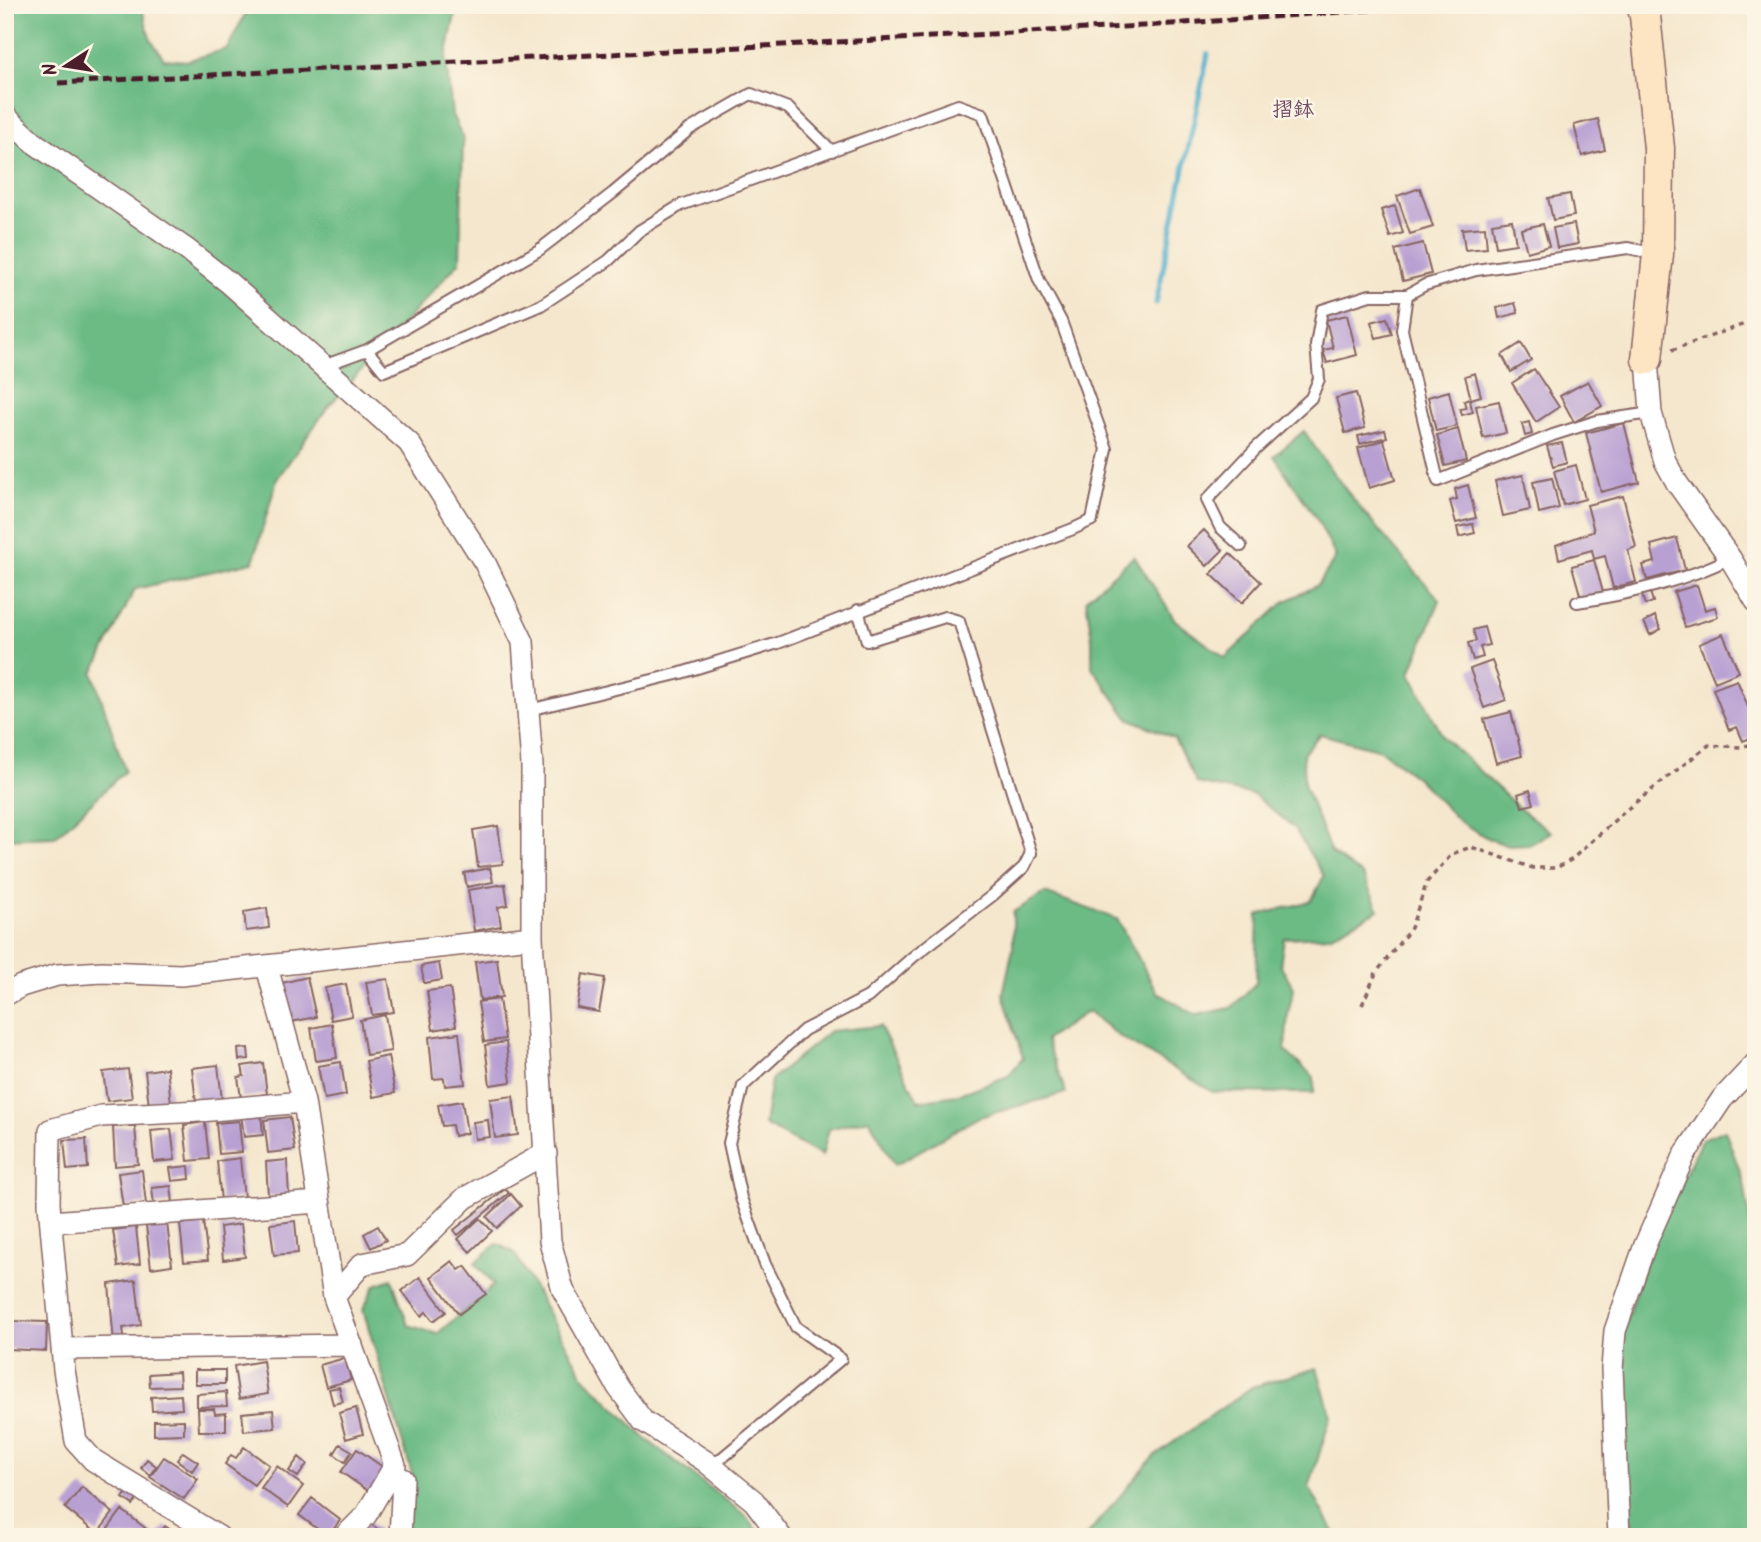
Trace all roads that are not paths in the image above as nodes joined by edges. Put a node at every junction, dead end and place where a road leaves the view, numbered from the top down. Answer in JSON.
{"nodes":[{"id":1,"x":1642,"y":5,"type":"edge"},
{"id":2,"x":5,"y":116,"type":"edge"},
{"id":3,"x":832,"y":150,"type":"junction"},
{"id":4,"x":1658,"y":254,"type":"junction"},
{"id":5,"x":1407,"y":295,"type":"junction"},
{"id":6,"x":367,"y":350,"type":"junction"},
{"id":7,"x":1647,"y":359,"type":"joint"},
{"id":8,"x":323,"y":366,"type":"junction"},
{"id":9,"x":1651,"y":413,"type":"junction"},
{"id":10,"x":1241,"y":547,"type":"dead end"},
{"id":11,"x":1730,"y":558,"type":"junction"},
{"id":12,"x":1756,"y":601,"type":"edge"},
{"id":13,"x":1577,"y":602,"type":"dead end"},
{"id":14,"x":858,"y":610,"type":"junction"},
{"id":15,"x":528,"y":710,"type":"junction"},
{"id":16,"x":532,"y":937,"type":"junction"},
{"id":17,"x":267,"y":967,"type":"junction"},
{"id":18,"x":5,"y":995,"type":"edge"},
{"id":19,"x":1756,"y":1063,"type":"edge"},
{"id":20,"x":304,"y":1101,"type":"junction"},
{"id":21,"x":546,"y":1153,"type":"junction"},
{"id":22,"x":319,"y":1202,"type":"junction"},
{"id":23,"x":51,"y":1222,"type":"junction"},
{"id":24,"x":334,"y":1297,"type":"junction"},
{"id":25,"x":352,"y":1345,"type":"junction"},
{"id":26,"x":62,"y":1349,"type":"junction"},
{"id":27,"x":711,"y":1467,"type":"junction"},
{"id":28,"x":391,"y":1476,"type":"junction"},
{"id":29,"x":219,"y":1537,"type":"edge"},
{"id":30,"x":344,"y":1537,"type":"edge"},
{"id":31,"x":400,"y":1537,"type":"edge"},
{"id":32,"x":781,"y":1537,"type":"edge"},
{"id":33,"x":1619,"y":1537,"type":"edge"}],
"edges":[{"from":1,"to":4,"type":"street"},
{"from":2,"to":8,"type":"street"},
{"from":3,"to":6,"type":"lane"},
{"from":3,"to":6,"type":"lane"},
{"from":3,"to":14,"type":"lane"},
{"from":4,"to":5,"type":"lane"},
{"from":4,"to":7,"type":"street"},
{"from":5,"to":9,"type":"lane"},
{"from":5,"to":10,"type":"lane"},
{"from":6,"to":8,"type":"lane"},
{"from":7,"to":9,"type":"street"},
{"from":8,"to":15,"type":"street"},
{"from":9,"to":11,"type":"street"},
{"from":11,"to":12,"type":"street"},
{"from":11,"to":13,"type":"lane"},
{"from":14,"to":15,"type":"lane"},
{"from":14,"to":27,"type":"lane"},
{"from":15,"to":16,"type":"street"},
{"from":16,"to":17,"type":"street"},
{"from":16,"to":21,"type":"street"},
{"from":17,"to":18,"type":"street"},
{"from":17,"to":20,"type":"street"},
{"from":19,"to":33,"type":"street"},
{"from":20,"to":22,"type":"street"},
{"from":20,"to":23,"type":"street"},
{"from":21,"to":24,"type":"street"},
{"from":21,"to":27,"type":"street"},
{"from":22,"to":23,"type":"street"},
{"from":22,"to":24,"type":"street"},
{"from":23,"to":26,"type":"street"},
{"from":24,"to":25,"type":"street"},
{"from":25,"to":26,"type":"street"},
{"from":25,"to":28,"type":"street"},
{"from":26,"to":29,"type":"street"},
{"from":27,"to":32,"type":"street"},
{"from":28,"to":30,"type":"street"},
{"from":28,"to":31,"type":"street"}]}
